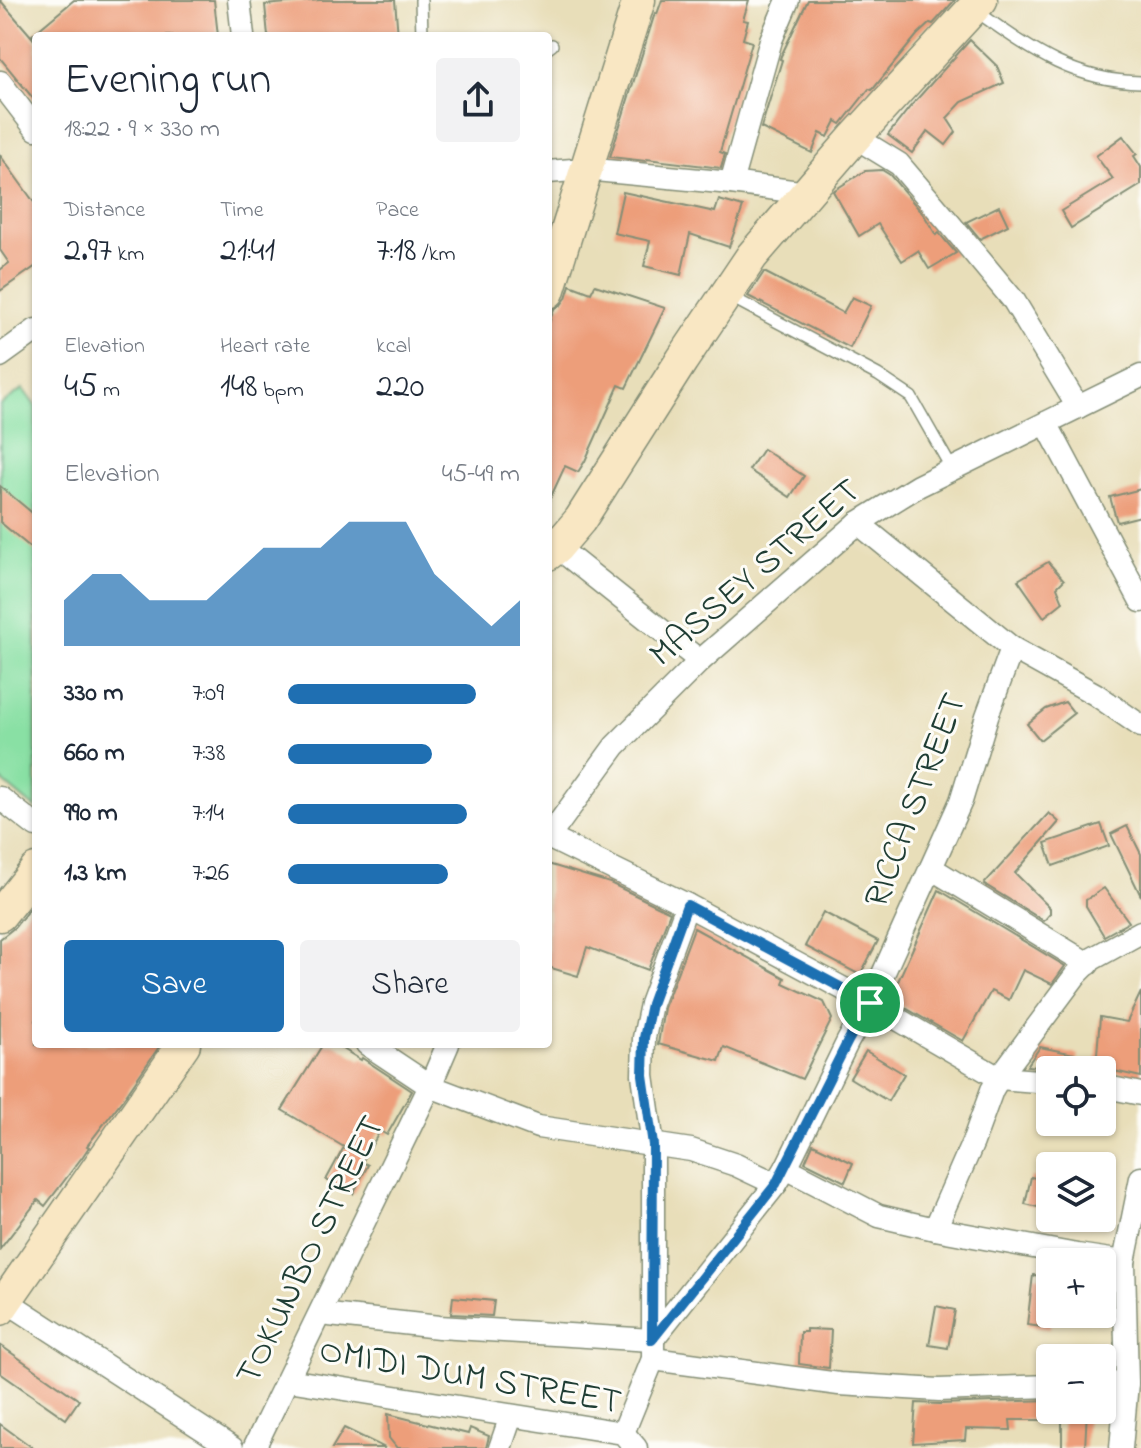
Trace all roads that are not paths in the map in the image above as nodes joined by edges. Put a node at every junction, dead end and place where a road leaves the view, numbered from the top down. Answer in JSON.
{"nodes":[{"id":1,"x":239,"y":0,"type":"edge"},
{"id":2,"x":421,"y":0,"type":"edge"},
{"id":3,"x":639,"y":0,"type":"edge"},
{"id":4,"x":788,"y":0,"type":"edge"},
{"id":5,"x":971,"y":3,"type":"edge"},
{"id":6,"x":243,"y":32,"type":"edge"},
{"id":7,"x":422,"y":32,"type":"edge"},
{"id":8,"x":1141,"y":82,"type":"edge"},
{"id":9,"x":5,"y":97,"type":"edge"},
{"id":10,"x":32,"y":125,"type":"edge"},
{"id":11,"x":855,"y":137,"type":"junction"},
{"id":12,"x":585,"y":169,"type":"junction"},
{"id":13,"x":552,"y":172,"type":"edge"},
{"id":14,"x":731,"y":183,"type":"junction"},
{"id":15,"x":807,"y":193,"type":"junction"},
{"id":16,"x":552,"y":279,"type":"edge"},
{"id":17,"x":726,"y":295,"type":"junction"},
{"id":18,"x":32,"y":333,"type":"edge"},
{"id":19,"x":0,"y":356,"type":"edge"},
{"id":20,"x":1141,"y":376,"type":"edge"},
{"id":21,"x":1078,"y":407,"type":"junction"},
{"id":22,"x":1046,"y":423,"type":"junction"},
{"id":23,"x":952,"y":469,"type":"junction"},
{"id":24,"x":858,"y":523,"type":"junction"},
{"id":25,"x":552,"y":547,"type":"edge"},
{"id":26,"x":552,"y":549,"type":"edge"},
{"id":27,"x":1141,"y":601,"type":"edge"},
{"id":28,"x":1012,"y":648,"type":"junction"},
{"id":29,"x":700,"y":661,"type":"junction"},
{"id":30,"x":1141,"y":726,"type":"edge"},
{"id":31,"x":0,"y":798,"type":"edge"},
{"id":32,"x":32,"y":823,"type":"edge"},
{"id":33,"x":552,"y":833,"type":"edge"},
{"id":34,"x":552,"y":840,"type":"edge"},
{"id":35,"x":931,"y":868,"type":"junction"},
{"id":36,"x":32,"y":875,"type":"edge"},
{"id":37,"x":687,"y":905,"type":"junction"},
{"id":38,"x":0,"y":915,"type":"edge"},
{"id":39,"x":1141,"y":932,"type":"edge"},
{"id":40,"x":1088,"y":964,"type":"junction"},
{"id":41,"x":870,"y":1003,"type":"junction"},
{"id":42,"x":181,"y":1048,"type":"edge"},
{"id":43,"x":373,"y":1048,"type":"edge"},
{"id":44,"x":446,"y":1048,"type":"edge"},
{"id":45,"x":999,"y":1078,"type":"junction"},
{"id":46,"x":1036,"y":1081,"type":"edge"},
{"id":47,"x":430,"y":1086,"type":"junction"},
{"id":48,"x":1116,"y":1089,"type":"edge"},
{"id":49,"x":1141,"y":1094,"type":"edge"},
{"id":50,"x":653,"y":1145,"type":"junction"},
{"id":51,"x":781,"y":1176,"type":"junction"},
{"id":52,"x":1141,"y":1178,"type":"edge"},
{"id":53,"x":935,"y":1229,"type":"junction"},
{"id":54,"x":1124,"y":1262,"type":"junction"},
{"id":55,"x":2,"y":1303,"type":"edge"},
{"id":56,"x":320,"y":1314,"type":"junction"},
{"id":57,"x":653,"y":1350,"type":"junction"},
{"id":58,"x":288,"y":1380,"type":"junction"},
{"id":59,"x":1116,"y":1383,"type":"edge"},
{"id":60,"x":1127,"y":1383,"type":"junction"},
{"id":61,"x":1036,"y":1387,"type":"edge"},
{"id":62,"x":511,"y":1416,"type":"junction"},
{"id":63,"x":630,"y":1441,"type":"edge"},
{"id":64,"x":248,"y":1448,"type":"edge"},
{"id":65,"x":500,"y":1448,"type":"edge"},
{"id":66,"x":1121,"y":1448,"type":"edge"}],
"edges":[{"from":1,"to":6,"type":"street"},
{"from":2,"to":7,"type":"lane"},
{"from":3,"to":12,"type":"main road"},
{"from":4,"to":14,"type":"street"},
{"from":5,"to":8,"type":"lane"},
{"from":5,"to":11,"type":"main road"},
{"from":9,"to":10,"type":"street"},
{"from":11,"to":15,"type":"main road"},
{"from":11,"to":21,"type":"street"},
{"from":12,"to":13,"type":"street"},
{"from":12,"to":14,"type":"street"},
{"from":12,"to":16,"type":"main road"},
{"from":14,"to":15,"type":"street"},
{"from":15,"to":17,"type":"main road"},
{"from":17,"to":23,"type":"lane"},
{"from":17,"to":25,"type":"main road"},
{"from":18,"to":19,"type":"street"},
{"from":20,"to":21,"type":"street","name":"MASSEY STREET"},
{"from":21,"to":22,"type":"street","name":"MASSEY STREET"},
{"from":22,"to":23,"type":"street","name":"MASSEY STREET"},
{"from":22,"to":27,"type":"street"},
{"from":23,"to":24,"type":"street","name":"MASSEY STREET"},
{"from":24,"to":28,"type":"street"},
{"from":24,"to":29,"type":"street","name":"MASSEY STREET"},
{"from":26,"to":29,"type":"street"},
{"from":28,"to":30,"type":"street"},
{"from":28,"to":35,"type":"street","name":"RICCA STREET"},
{"from":29,"to":33,"type":"street","name":"MASSEY STREET"},
{"from":31,"to":32,"type":"street"},
{"from":34,"to":37,"type":"street"},
{"from":35,"to":40,"type":"street"},
{"from":35,"to":41,"type":"street","name":"RICCA STREET"},
{"from":36,"to":38,"type":"main road"},
{"from":37,"to":41,"type":"street"},
{"from":37,"to":50,"type":"street"},
{"from":39,"to":40,"type":"street"},
{"from":40,"to":45,"type":"street"},
{"from":41,"to":45,"type":"street"},
{"from":41,"to":51,"type":"street","name":"RICCA STREET"},
{"from":42,"to":55,"type":"main road"},
{"from":43,"to":47,"type":"street"},
{"from":44,"to":47,"type":"street"},
{"from":45,"to":46,"type":"street"},
{"from":45,"to":53,"type":"street"},
{"from":47,"to":50,"type":"street"},
{"from":47,"to":56,"type":"street","name":"TOKUNBO STREET"},
{"from":48,"to":49,"type":"street"},
{"from":50,"to":51,"type":"street"},
{"from":50,"to":57,"type":"street"},
{"from":51,"to":53,"type":"street"},
{"from":51,"to":57,"type":"street","name":"RICCA STREET"},
{"from":52,"to":54,"type":"street"},
{"from":53,"to":54,"type":"street"},
{"from":54,"to":60,"type":"street"},
{"from":55,"to":64,"type":"street"},
{"from":56,"to":57,"type":"street"},
{"from":56,"to":58,"type":"street","name":"TOKUNBO STREET"},
{"from":57,"to":61,"type":"street"},
{"from":57,"to":63,"type":"street"},
{"from":58,"to":62,"type":"street","name":"OMIDI DUM STREET"},
{"from":58,"to":64,"type":"street","name":"TOKUNBO STREET"},
{"from":59,"to":60,"type":"street"},
{"from":60,"to":66,"type":"street"},
{"from":62,"to":63,"type":"street","name":"OMIDI DUM STREET"},
{"from":62,"to":65,"type":"street"}]}
